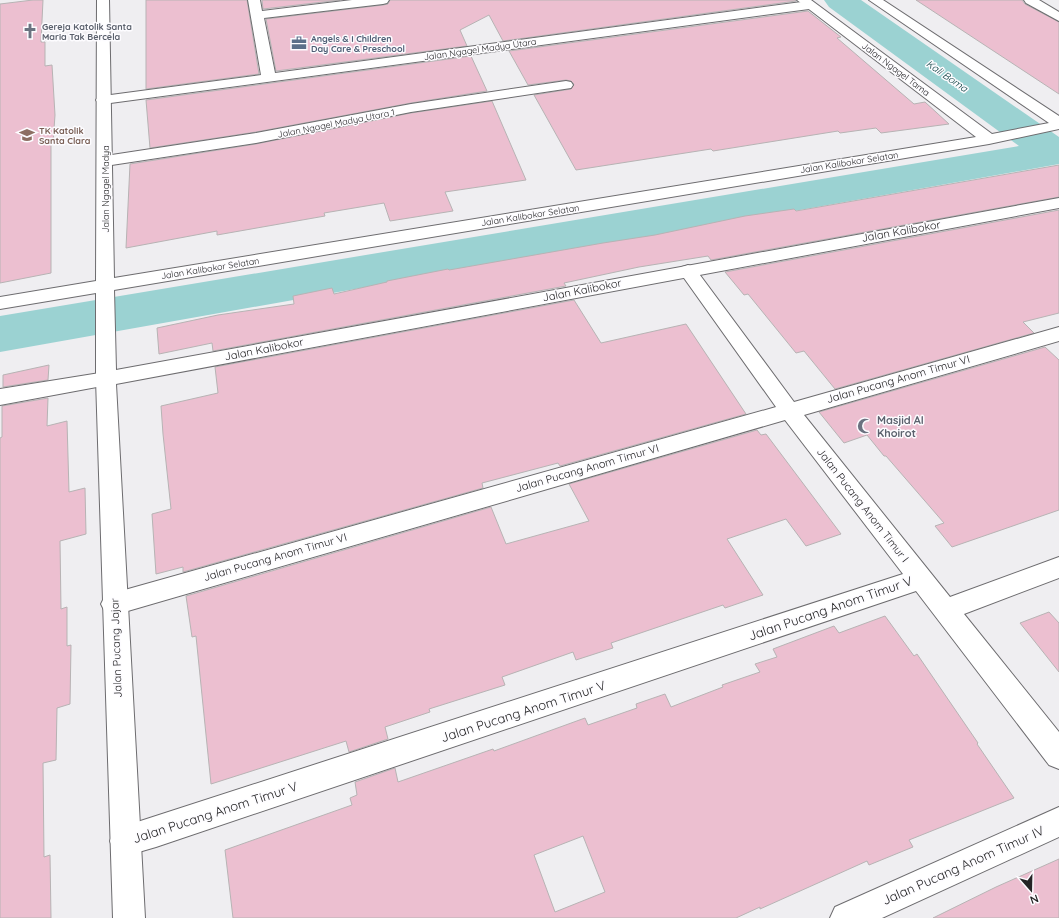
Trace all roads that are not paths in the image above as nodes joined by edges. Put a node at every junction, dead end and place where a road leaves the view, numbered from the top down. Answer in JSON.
{"nodes":[{"id":1,"x":103,"y":0,"type":"edge"},
{"id":2,"x":254,"y":0,"type":"edge"},
{"id":3,"x":383,"y":0,"type":"edge"},
{"id":4,"x":875,"y":0,"type":"edge"},
{"id":5,"x":1030,"y":0,"type":"edge"},
{"id":6,"x":806,"y":2,"type":"edge"},
{"id":7,"x":257,"y":15,"type":"junction"},
{"id":8,"x":1059,"y":17,"type":"edge"},
{"id":9,"x":269,"y":78,"type":"junction"},
{"id":10,"x":566,"y":84,"type":"dead end"},
{"id":11,"x":103,"y":100,"type":"junction"},
{"id":12,"x":1056,"y":125,"type":"edge"},
{"id":13,"x":994,"y":138,"type":"junction"},
{"id":14,"x":105,"y":161,"type":"junction"},
{"id":15,"x":1059,"y":203,"type":"edge"},
{"id":16,"x":688,"y":271,"type":"junction"},
{"id":17,"x":105,"y":286,"type":"junction"},
{"id":18,"x":0,"y":303,"type":"edge"},
{"id":19,"x":1059,"y":334,"type":"edge"},
{"id":20,"x":106,"y":379,"type":"junction"},
{"id":21,"x":0,"y":397,"type":"edge"},
{"id":22,"x":789,"y":410,"type":"junction"},
{"id":23,"x":1059,"y":567,"type":"edge"},
{"id":24,"x":920,"y":577,"type":"junction"},
{"id":25,"x":114,"y":604,"type":"junction"},
{"id":26,"x":945,"y":610,"type":"junction"},
{"id":27,"x":1059,"y":755,"type":"edge"},
{"id":28,"x":1059,"y":822,"type":"edge"},
{"id":29,"x":125,"y":841,"type":"junction"},
{"id":30,"x":129,"y":918,"type":"edge"},
{"id":31,"x":846,"y":918,"type":"edge"}],
"edges":[{"from":1,"to":11,"type":"street","name":"Jalan Ngagel Madya"},
{"from":2,"to":7,"type":"street"},
{"from":3,"to":7,"type":"street"},
{"from":4,"to":12,"type":"street"},
{"from":5,"to":8,"type":"street"},
{"from":6,"to":9,"type":"street","name":"Jalan Ngagel Madya Utara"},
{"from":6,"to":13,"type":"street","name":"Jalan Ngagel Tama"},
{"from":7,"to":9,"type":"street"},
{"from":9,"to":11,"type":"street","name":"Jalan Ngagel Madya Utara"},
{"from":10,"to":14,"type":"street","name":"Jalan Ngagel Madya Utara 1"},
{"from":11,"to":14,"type":"street","name":"Jalan Ngagel Madya"},
{"from":12,"to":13,"type":"street","name":"Jalan Kalibokor Selatan"},
{"from":13,"to":17,"type":"street","name":"Jalan Kalibokor Selatan"},
{"from":14,"to":17,"type":"street","name":"Jalan Ngagel Madya"},
{"from":15,"to":16,"type":"street","name":"Jalan Kalibokor"},
{"from":16,"to":20,"type":"street","name":"Jalan Kalibokor"},
{"from":16,"to":22,"type":"street","name":"Jalan Pucang Anom Timur I"},
{"from":17,"to":18,"type":"street","name":"Jalan Kalibokor Selatan"},
{"from":17,"to":20,"type":"street","name":"Jalan Ngagel Madya"},
{"from":19,"to":22,"type":"street","name":"Jalan Pucang Anom Timur VI"},
{"from":20,"to":21,"type":"street","name":"Jalan Kalibokor"},
{"from":20,"to":25,"type":"street","name":"Jalan Pucang Jajar"},
{"from":22,"to":24,"type":"street","name":"Jalan Pucang Anom Timur I"},
{"from":22,"to":25,"type":"street","name":"Jalan Pucang Anom Timur VI"},
{"from":23,"to":26,"type":"street"},
{"from":24,"to":26,"type":"street","name":"Jalan Pucang Anom Timur I"},
{"from":24,"to":29,"type":"street","name":"Jalan Pucang Anom Timur V"},
{"from":25,"to":29,"type":"street","name":"Jalan Pucang Jajar"},
{"from":26,"to":27,"type":"street","name":"Jalan Pucang Anom Timur I"},
{"from":28,"to":31,"type":"street","name":"Jalan Pucang Anom Timur IV"},
{"from":29,"to":30,"type":"street","name":"Jalan Pucang Jajar"}]}
